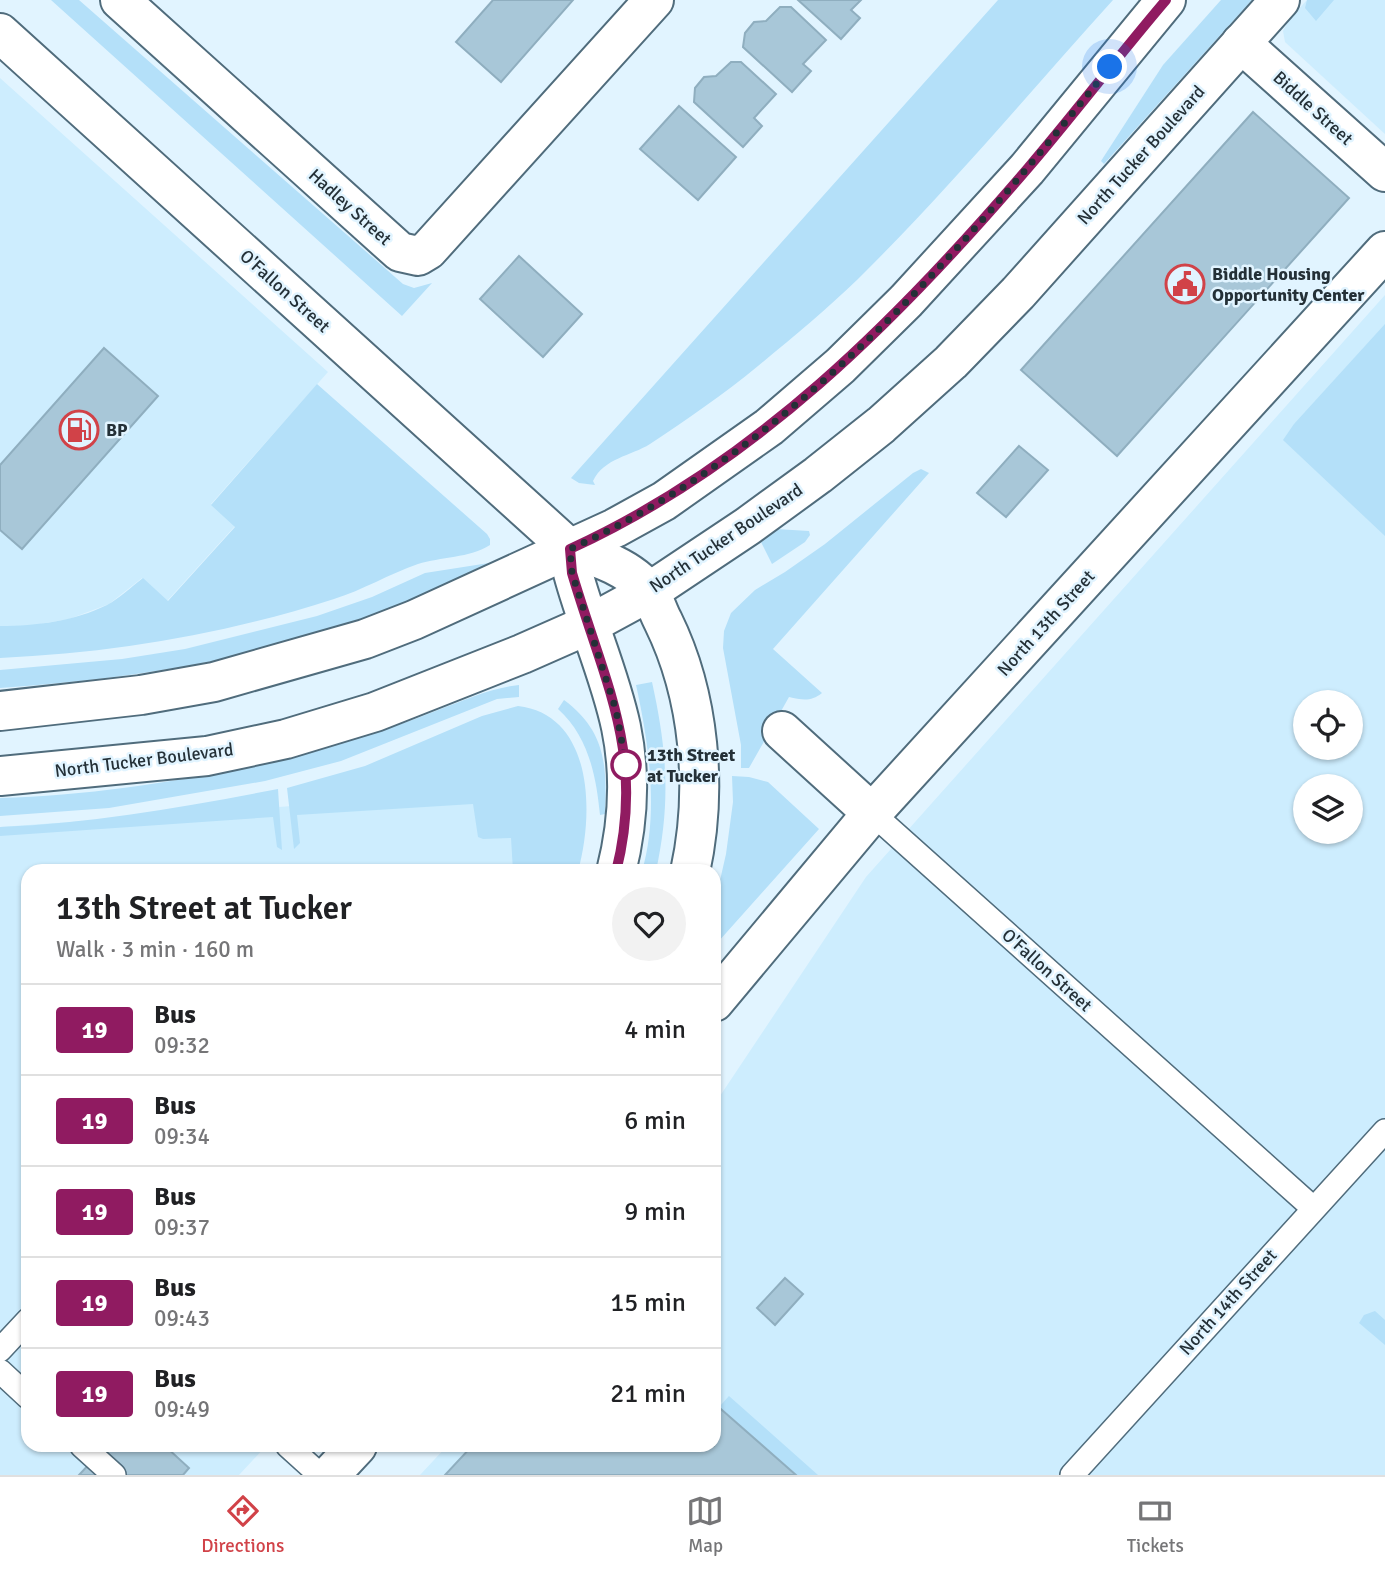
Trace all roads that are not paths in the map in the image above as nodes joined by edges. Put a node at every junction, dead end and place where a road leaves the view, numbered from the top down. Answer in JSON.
{"nodes":[{"id":1,"x":120,"y":0,"type":"edge"},
{"id":2,"x":654,"y":0,"type":"edge"},
{"id":3,"x":1166,"y":0,"type":"edge"},
{"id":4,"x":1280,"y":0,"type":"edge"},
{"id":5,"x":0,"y":33,"type":"edge"},
{"id":6,"x":1241,"y":43,"type":"junction"},
{"id":7,"x":1385,"y":173,"type":"edge"},
{"id":8,"x":1385,"y":251,"type":"edge"},
{"id":9,"x":570,"y":549,"type":"junction"},
{"id":10,"x":649,"y":592,"type":"junction"},
{"id":11,"x":590,"y":624,"type":"junction"},
{"id":12,"x":0,"y":710,"type":"edge"},
{"id":13,"x":782,"y":731,"type":"dead end"},
{"id":14,"x":0,"y":776,"type":"edge"},
{"id":15,"x":872,"y":813,"type":"junction"},
{"id":16,"x":618,"y":864,"type":"edge"},
{"id":17,"x":691,"y":864,"type":"edge"},
{"id":18,"x":721,"y":994,"type":"edge"},
{"id":19,"x":1385,"y":1131,"type":"edge"},
{"id":20,"x":1313,"y":1208,"type":"junction"},
{"id":21,"x":21,"y":1328,"type":"edge"},
{"id":22,"x":0,"y":1350,"type":"edge"},
{"id":23,"x":0,"y":1371,"type":"edge"},
{"id":24,"x":21,"y":1390,"type":"edge"},
{"id":25,"x":89,"y":1452,"type":"edge"},
{"id":26,"x":295,"y":1452,"type":"edge"},
{"id":27,"x":351,"y":1452,"type":"edge"},
{"id":28,"x":114,"y":1475,"type":"edge"},
{"id":29,"x":320,"y":1475,"type":"edge"},
{"id":30,"x":330,"y":1475,"type":"edge"},
{"id":31,"x":1072,"y":1475,"type":"edge"}],
"edges":[{"from":1,"to":2,"type":"main road","name":"Hadley Street"},
{"from":3,"to":9,"type":"main road"},
{"from":4,"to":6,"type":"main road","name":"North Tucker Boulevard"},
{"from":5,"to":9,"type":"main road","name":"O'Fallon Street"},
{"from":6,"to":7,"type":"main road","name":"Biddle Street"},
{"from":6,"to":10,"type":"main road","name":"North Tucker Boulevard"},
{"from":8,"to":15,"type":"main road","name":"North 13th Street"},
{"from":9,"to":10,"type":"main road"},
{"from":9,"to":11,"type":"main road"},
{"from":9,"to":12,"type":"main road"},
{"from":10,"to":11,"type":"main road","name":"North Tucker Boulevard"},
{"from":10,"to":17,"type":"main road"},
{"from":11,"to":14,"type":"main road","name":"North Tucker Boulevard"},
{"from":11,"to":16,"type":"main road"},
{"from":13,"to":15,"type":"main road","name":"O'Fallon Street"},
{"from":15,"to":18,"type":"main road","name":"North 13th Street"},
{"from":15,"to":20,"type":"lane","name":"O'Fallon Street"},
{"from":19,"to":20,"type":"lane","name":"North 14th Street"},
{"from":20,"to":31,"type":"lane","name":"North 14th Street"},
{"from":21,"to":22,"type":"lane"},
{"from":23,"to":24,"type":"lane"},
{"from":25,"to":28,"type":"lane"},
{"from":26,"to":29,"type":"lane"},
{"from":27,"to":30,"type":"main road"}]}
